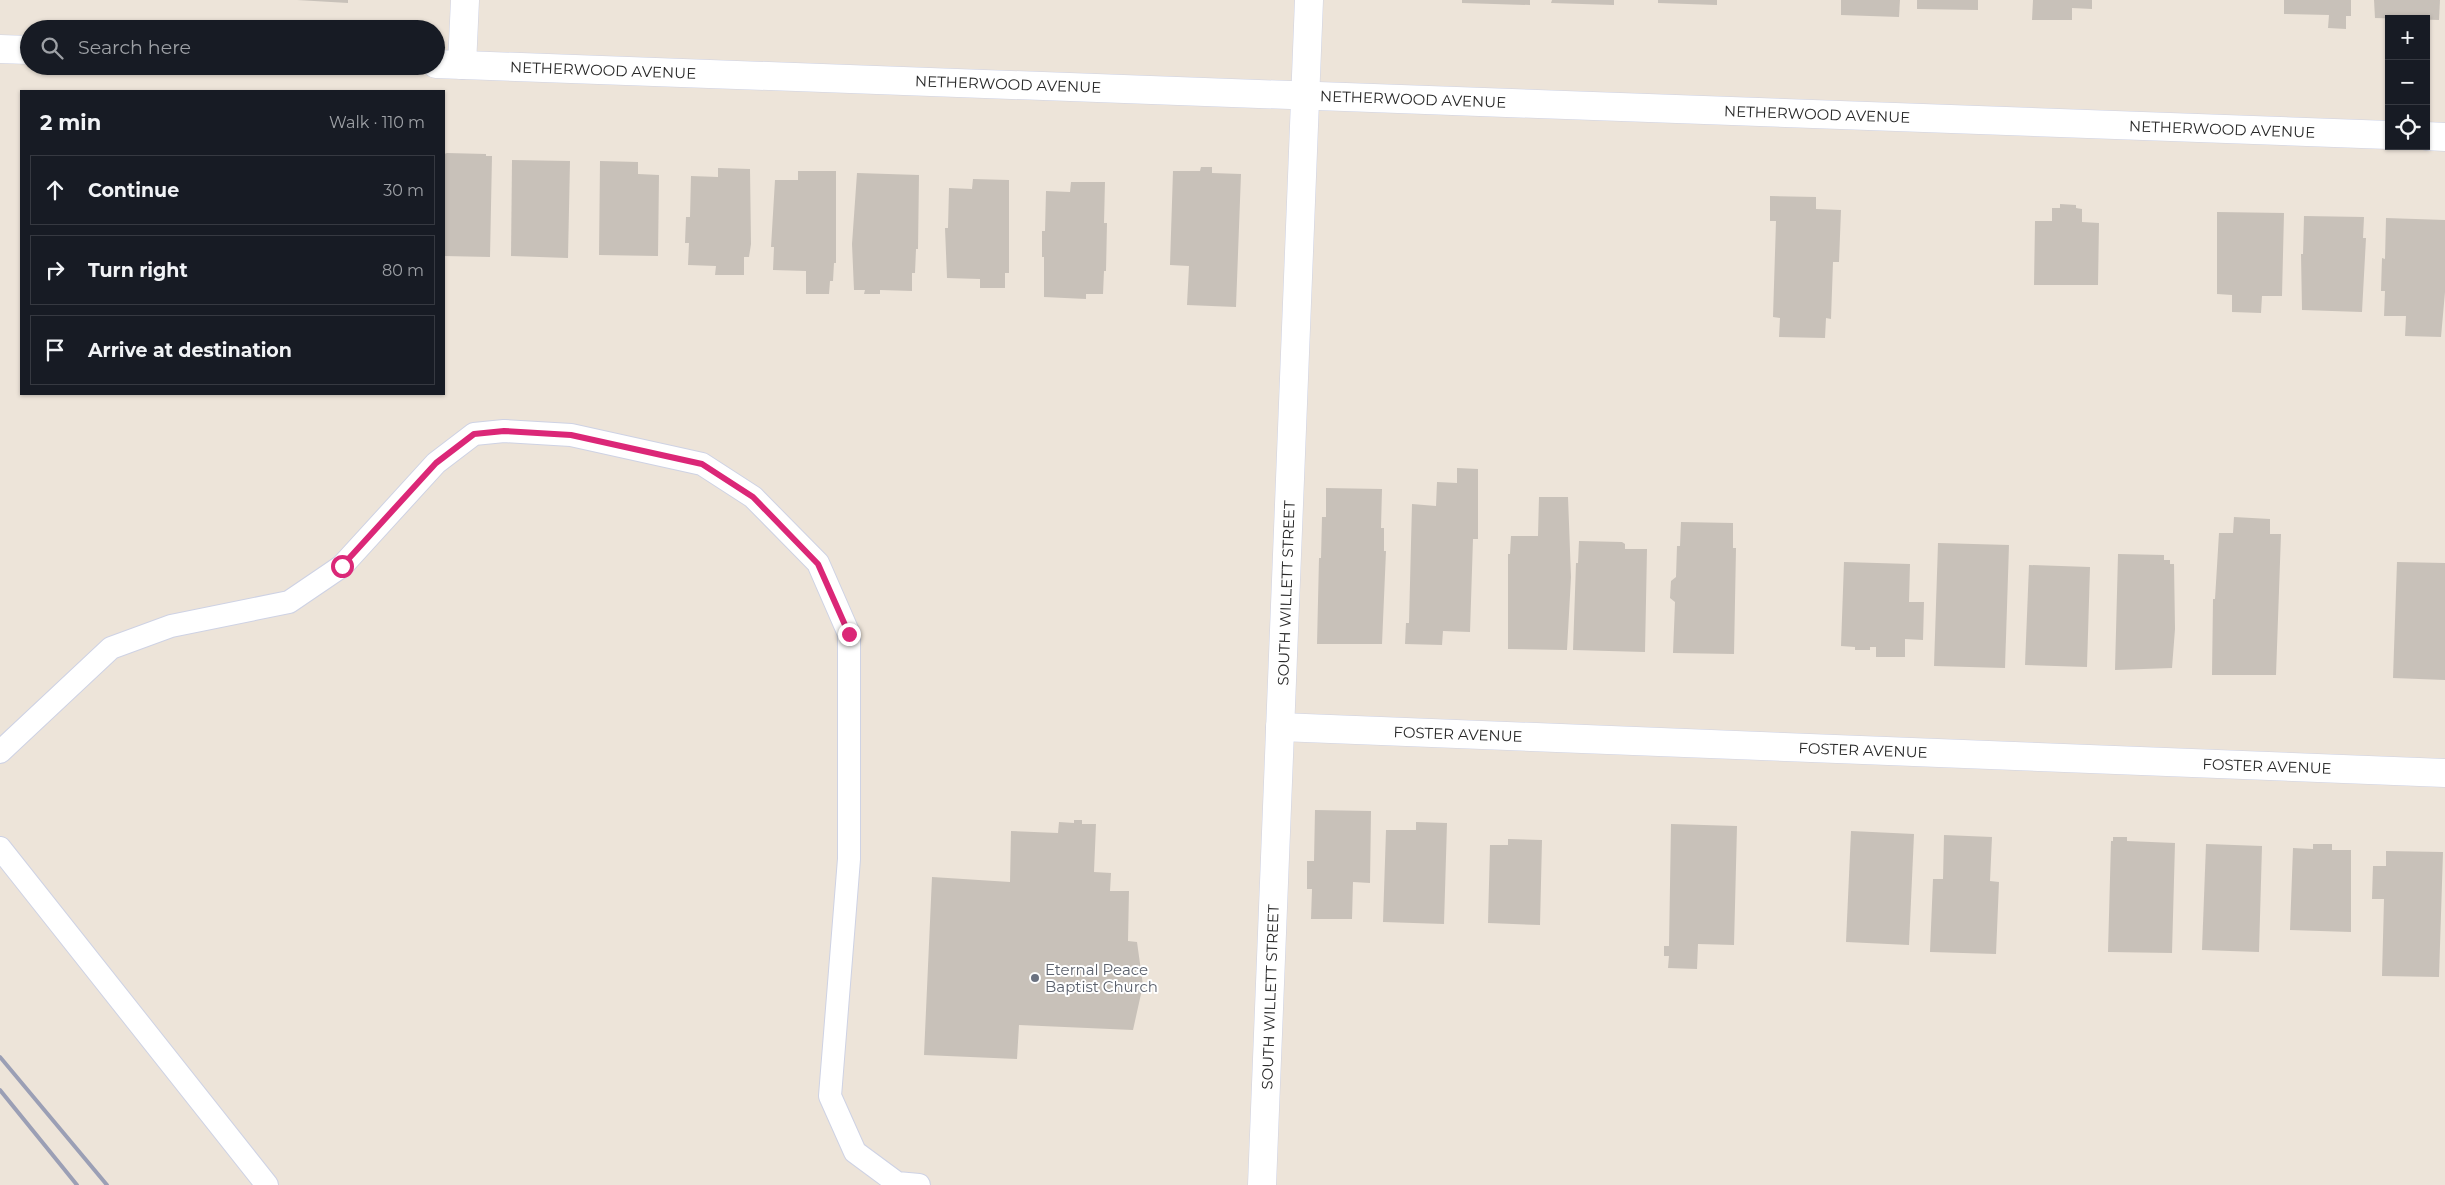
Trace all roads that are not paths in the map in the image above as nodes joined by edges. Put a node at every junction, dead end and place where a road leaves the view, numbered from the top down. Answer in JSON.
{"nodes":[{"id":1,"x":465,"y":0,"type":"edge"},
{"id":2,"x":1309,"y":0,"type":"edge"},
{"id":3,"x":0,"y":49,"type":"edge"},
{"id":4,"x":20,"y":50,"type":"edge"},
{"id":5,"x":449,"y":64,"type":"edge"},
{"id":6,"x":1306,"y":95,"type":"junction"},
{"id":7,"x":2385,"y":135,"type":"edge"},
{"id":8,"x":2430,"y":136,"type":"edge"},
{"id":9,"x":2445,"y":137,"type":"edge"},
{"id":10,"x":1280,"y":727,"type":"junction"},
{"id":11,"x":0,"y":752,"type":"edge"},
{"id":12,"x":2445,"y":773,"type":"edge"},
{"id":13,"x":0,"y":848,"type":"edge"},
{"id":14,"x":267,"y":1185,"type":"edge"},
{"id":15,"x":919,"y":1185,"type":"edge"},
{"id":16,"x":1262,"y":1185,"type":"edge"}],
"edges":[{"from":1,"to":5,"type":"street"},
{"from":2,"to":6,"type":"street","name":"SOUTH WILLETT STREET"},
{"from":3,"to":4,"type":"street"},
{"from":5,"to":6,"type":"street","name":"NETHERWOOD AVENUE"},
{"from":6,"to":7,"type":"street","name":"NETHERWOOD AVENUE"},
{"from":6,"to":10,"type":"street","name":"SOUTH WILLETT STREET"},
{"from":8,"to":9,"type":"street"},
{"from":10,"to":12,"type":"street","name":"FOSTER AVENUE"},
{"from":10,"to":16,"type":"street","name":"SOUTH WILLETT STREET"},
{"from":11,"to":15,"type":"lane"},
{"from":13,"to":14,"type":"lane"}]}
